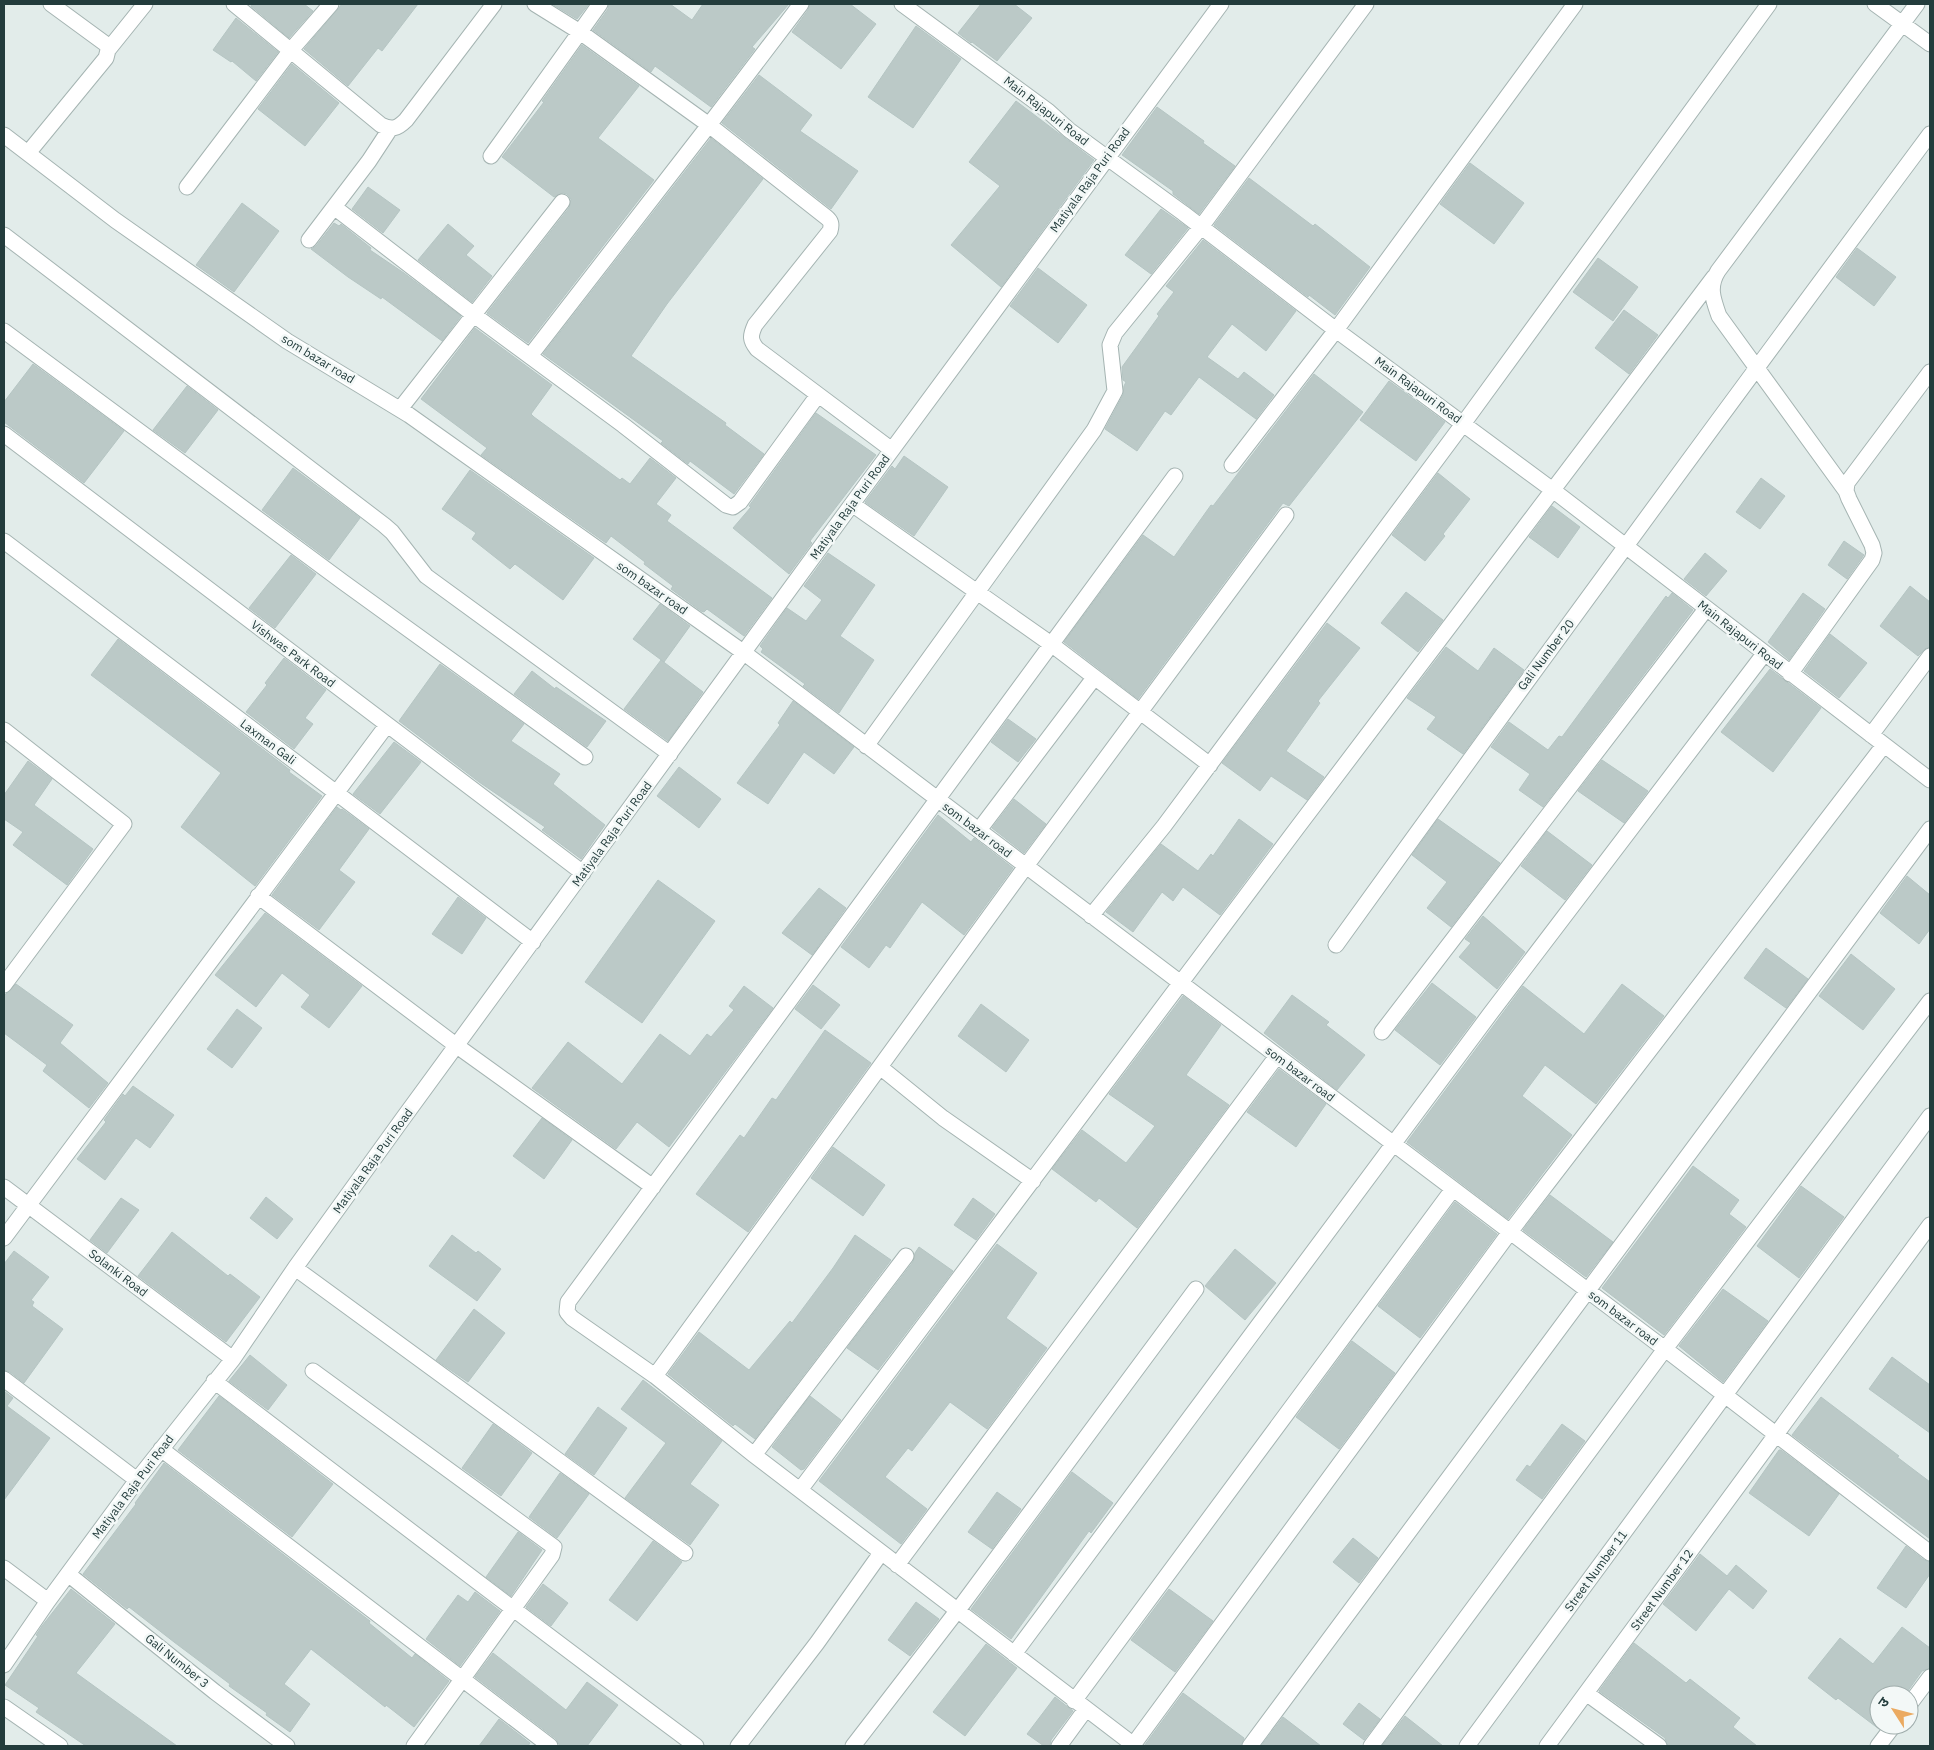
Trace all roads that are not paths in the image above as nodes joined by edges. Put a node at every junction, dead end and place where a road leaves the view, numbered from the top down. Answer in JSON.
{"nodes":[{"id":1,"x":51,"y":4,"type":"edge"},
{"id":2,"x":145,"y":4,"type":"edge"},
{"id":3,"x":234,"y":4,"type":"edge"},
{"id":4,"x":331,"y":4,"type":"edge"},
{"id":5,"x":494,"y":4,"type":"edge"},
{"id":6,"x":535,"y":4,"type":"edge"},
{"id":7,"x":600,"y":4,"type":"edge"},
{"id":8,"x":801,"y":4,"type":"edge"},
{"id":9,"x":902,"y":4,"type":"edge"},
{"id":10,"x":1220,"y":4,"type":"edge"},
{"id":11,"x":1366,"y":4,"type":"edge"},
{"id":12,"x":1575,"y":4,"type":"edge"},
{"id":13,"x":1768,"y":4,"type":"edge"},
{"id":14,"x":1875,"y":4,"type":"edge"},
{"id":15,"x":1917,"y":4,"type":"edge"},
{"id":16,"x":1903,"y":24,"type":"junction"},
{"id":17,"x":580,"y":32,"type":"junction"},
{"id":18,"x":1930,"y":44,"type":"edge"},
{"id":19,"x":108,"y":50,"type":"junction"},
{"id":20,"x":291,"y":50,"type":"junction"},
{"id":21,"x":708,"y":124,"type":"junction"},
{"id":22,"x":390,"y":129,"type":"junction"},
{"id":23,"x":1930,"y":134,"type":"edge"},
{"id":24,"x":4,"y":135,"type":"edge"},
{"id":25,"x":28,"y":153,"type":"junction"},
{"id":26,"x":491,"y":156,"type":"dead end"},
{"id":27,"x":1107,"y":157,"type":"junction"},
{"id":28,"x":187,"y":187,"type":"dead end"},
{"id":29,"x":562,"y":202,"type":"dead end"},
{"id":30,"x":334,"y":207,"type":"junction"},
{"id":31,"x":1201,"y":227,"type":"junction"},
{"id":32,"x":4,"y":235,"type":"edge"},
{"id":33,"x":309,"y":240,"type":"dead end"},
{"id":34,"x":1714,"y":278,"type":"junction"},
{"id":35,"x":474,"y":315,"type":"junction"},
{"id":36,"x":1336,"y":330,"type":"junction"},
{"id":37,"x":4,"y":331,"type":"edge"},
{"id":38,"x":530,"y":356,"type":"junction"},
{"id":39,"x":1757,"y":367,"type":"junction"},
{"id":40,"x":1930,"y":372,"type":"edge"},
{"id":41,"x":818,"y":395,"type":"junction"},
{"id":42,"x":400,"y":409,"type":"junction"},
{"id":43,"x":1463,"y":424,"type":"junction"},
{"id":44,"x":4,"y":434,"type":"edge"},
{"id":45,"x":892,"y":450,"type":"junction"},
{"id":46,"x":1232,"y":465,"type":"dead end"},
{"id":47,"x":1174,"y":476,"type":"dead end"},
{"id":48,"x":1554,"y":490,"type":"junction"},
{"id":49,"x":1846,"y":491,"type":"junction"},
{"id":50,"x":852,"y":504,"type":"junction"},
{"id":51,"x":1286,"y":515,"type":"dead end"},
{"id":52,"x":4,"y":541,"type":"edge"},
{"id":53,"x":1627,"y":547,"type":"junction"},
{"id":54,"x":977,"y":591,"type":"junction"},
{"id":55,"x":1706,"y":609,"type":"junction"},
{"id":56,"x":1051,"y":644,"type":"junction"},
{"id":57,"x":743,"y":652,"type":"junction"},
{"id":58,"x":1764,"y":654,"type":"junction"},
{"id":59,"x":1930,"y":656,"type":"edge"},
{"id":60,"x":1790,"y":674,"type":"junction"},
{"id":61,"x":1094,"y":678,"type":"junction"},
{"id":62,"x":1139,"y":713,"type":"junction"},
{"id":63,"x":387,"y":725,"type":"junction"},
{"id":64,"x":4,"y":730,"type":"edge"},
{"id":65,"x":1871,"y":735,"type":"junction"},
{"id":66,"x":1884,"y":745,"type":"junction"},
{"id":67,"x":866,"y":746,"type":"junction"},
{"id":68,"x":670,"y":754,"type":"junction"},
{"id":69,"x":585,"y":757,"type":"dead end"},
{"id":70,"x":1210,"y":764,"type":"junction"},
{"id":71,"x":1930,"y":780,"type":"edge"},
{"id":72,"x":335,"y":793,"type":"junction"},
{"id":73,"x":937,"y":799,"type":"junction"},
{"id":74,"x":978,"y":830,"type":"junction"},
{"id":75,"x":1930,"y":830,"type":"edge"},
{"id":76,"x":1026,"y":866,"type":"junction"},
{"id":77,"x":583,"y":874,"type":"junction"},
{"id":78,"x":258,"y":896,"type":"junction"},
{"id":79,"x":1091,"y":916,"type":"junction"},
{"id":80,"x":533,"y":942,"type":"junction"},
{"id":81,"x":1336,"y":945,"type":"dead end"},
{"id":82,"x":1181,"y":984,"type":"junction"},
{"id":83,"x":4,"y":985,"type":"edge"},
{"id":84,"x":1930,"y":1001,"type":"edge"},
{"id":85,"x":1382,"y":1032,"type":"dead end"},
{"id":86,"x":457,"y":1046,"type":"junction"},
{"id":87,"x":1277,"y":1056,"type":"junction"},
{"id":88,"x":880,"y":1067,"type":"junction"},
{"id":89,"x":1930,"y":1116,"type":"edge"},
{"id":90,"x":1394,"y":1144,"type":"junction"},
{"id":91,"x":1033,"y":1181,"type":"junction"},
{"id":92,"x":4,"y":1187,"type":"edge"},
{"id":93,"x":653,"y":1187,"type":"junction"},
{"id":94,"x":1453,"y":1189,"type":"junction"},
{"id":95,"x":28,"y":1205,"type":"junction"},
{"id":96,"x":1930,"y":1225,"type":"edge"},
{"id":97,"x":1510,"y":1232,"type":"junction"},
{"id":98,"x":4,"y":1238,"type":"edge"},
{"id":99,"x":906,"y":1256,"type":"dead end"},
{"id":100,"x":295,"y":1268,"type":"junction"},
{"id":101,"x":1196,"y":1289,"type":"dead end"},
{"id":102,"x":1587,"y":1291,"type":"junction"},
{"id":103,"x":1665,"y":1350,"type":"junction"},
{"id":104,"x":233,"y":1359,"type":"junction"},
{"id":105,"x":313,"y":1371,"type":"dead end"},
{"id":106,"x":655,"y":1376,"type":"junction"},
{"id":107,"x":4,"y":1379,"type":"edge"},
{"id":108,"x":214,"y":1381,"type":"junction"},
{"id":109,"x":1725,"y":1396,"type":"junction"},
{"id":110,"x":1776,"y":1435,"type":"junction"},
{"id":111,"x":161,"y":1449,"type":"junction"},
{"id":112,"x":754,"y":1456,"type":"junction"},
{"id":113,"x":137,"y":1480,"type":"junction"},
{"id":114,"x":800,"y":1490,"type":"junction"},
{"id":115,"x":685,"y":1553,"type":"dead end"},
{"id":116,"x":881,"y":1553,"type":"junction"},
{"id":117,"x":1930,"y":1553,"type":"edge"},
{"id":118,"x":897,"y":1565,"type":"junction"},
{"id":119,"x":4,"y":1568,"type":"edge"},
{"id":120,"x":68,"y":1574,"type":"junction"},
{"id":121,"x":48,"y":1601,"type":"junction"},
{"id":122,"x":514,"y":1609,"type":"junction"},
{"id":123,"x":956,"y":1611,"type":"junction"},
{"id":124,"x":1014,"y":1654,"type":"junction"},
{"id":125,"x":4,"y":1665,"type":"edge"},
{"id":126,"x":1930,"y":1677,"type":"edge"},
{"id":127,"x":463,"y":1680,"type":"junction"},
{"id":128,"x":1919,"y":1692,"type":"edge"},
{"id":129,"x":1586,"y":1694,"type":"junction"},
{"id":130,"x":1080,"y":1705,"type":"junction"},
{"id":131,"x":4,"y":1707,"type":"edge"},
{"id":132,"x":1886,"y":1735,"type":"edge"},
{"id":133,"x":1134,"y":1745,"type":"edge"},
{"id":134,"x":60,"y":1746,"type":"edge"},
{"id":135,"x":287,"y":1746,"type":"edge"},
{"id":136,"x":414,"y":1746,"type":"edge"},
{"id":137,"x":550,"y":1746,"type":"edge"},
{"id":138,"x":696,"y":1746,"type":"edge"},
{"id":139,"x":738,"y":1746,"type":"edge"},
{"id":140,"x":853,"y":1746,"type":"edge"},
{"id":141,"x":1060,"y":1746,"type":"edge"},
{"id":142,"x":1250,"y":1746,"type":"edge"},
{"id":143,"x":1371,"y":1746,"type":"edge"},
{"id":144,"x":1467,"y":1746,"type":"edge"},
{"id":145,"x":1547,"y":1746,"type":"edge"},
{"id":146,"x":1658,"y":1746,"type":"edge"},
{"id":147,"x":1878,"y":1746,"type":"edge"}],
"edges":[{"from":1,"to":19,"type":"street"},
{"from":2,"to":19,"type":"street"},
{"from":3,"to":20,"type":"street"},
{"from":4,"to":20,"type":"street"},
{"from":5,"to":22,"type":"street"},
{"from":6,"to":17,"type":"street"},
{"from":7,"to":17,"type":"street"},
{"from":8,"to":21,"type":"street"},
{"from":9,"to":27,"type":"street","name":"Main Rajapuri Road"},
{"from":10,"to":27,"type":"street","name":"Matiyala Raja Puri Road"},
{"from":11,"to":31,"type":"street"},
{"from":12,"to":36,"type":"street"},
{"from":13,"to":43,"type":"street"},
{"from":14,"to":16,"type":"street"},
{"from":15,"to":16,"type":"street"},
{"from":16,"to":18,"type":"street"},
{"from":16,"to":34,"type":"street"},
{"from":17,"to":21,"type":"street"},
{"from":17,"to":26,"type":"street"},
{"from":19,"to":25,"type":"street"},
{"from":20,"to":22,"type":"street"},
{"from":20,"to":28,"type":"street"},
{"from":21,"to":38,"type":"street"},
{"from":21,"to":41,"type":"street"},
{"from":22,"to":30,"type":"street"},
{"from":23,"to":39,"type":"street","name":"Gali Number 20"},
{"from":24,"to":25,"type":"street","name":"som bazar road"},
{"from":25,"to":42,"type":"street","name":"som bazar road"},
{"from":27,"to":31,"type":"street","name":"Main Rajapuri Road"},
{"from":27,"to":45,"type":"street","name":"Matiyala Raja Puri Road"},
{"from":29,"to":35,"type":"street"},
{"from":30,"to":33,"type":"street"},
{"from":30,"to":35,"type":"street"},
{"from":31,"to":36,"type":"street","name":"Main Rajapuri Road"},
{"from":31,"to":54,"type":"street"},
{"from":32,"to":68,"type":"street"},
{"from":34,"to":39,"type":"street"},
{"from":34,"to":48,"type":"street"},
{"from":35,"to":38,"type":"street"},
{"from":35,"to":42,"type":"street"},
{"from":36,"to":43,"type":"street","name":"Main Rajapuri Road"},
{"from":36,"to":46,"type":"street"},
{"from":37,"to":69,"type":"street"},
{"from":38,"to":41,"type":"street"},
{"from":39,"to":49,"type":"street"},
{"from":39,"to":53,"type":"street","name":"Gali Number 20"},
{"from":40,"to":49,"type":"street"},
{"from":41,"to":45,"type":"street"},
{"from":42,"to":57,"type":"street","name":"som bazar road"},
{"from":43,"to":48,"type":"street","name":"Main Rajapuri Road"},
{"from":43,"to":70,"type":"street"},
{"from":44,"to":63,"type":"street","name":"Vishwas Park Road"},
{"from":45,"to":50,"type":"street","name":"Matiyala Raja Puri Road"},
{"from":47,"to":56,"type":"street"},
{"from":48,"to":53,"type":"street","name":"Main Rajapuri Road"},
{"from":48,"to":82,"type":"street"},
{"from":49,"to":60,"type":"street"},
{"from":50,"to":54,"type":"street"},
{"from":50,"to":57,"type":"street","name":"Matiyala Raja Puri Road"},
{"from":51,"to":62,"type":"street"},
{"from":52,"to":72,"type":"street","name":"Laxman Gali"},
{"from":53,"to":55,"type":"street","name":"Main Rajapuri Road"},
{"from":53,"to":81,"type":"street","name":"Gali Number 20"},
{"from":54,"to":56,"type":"street"},
{"from":54,"to":67,"type":"street"},
{"from":55,"to":58,"type":"street","name":"Main Rajapuri Road"},
{"from":55,"to":85,"type":"street"},
{"from":56,"to":61,"type":"street"},
{"from":56,"to":73,"type":"street"},
{"from":57,"to":67,"type":"street","name":"som bazar road"},
{"from":57,"to":68,"type":"street","name":"Matiyala Raja Puri Road"},
{"from":58,"to":60,"type":"street","name":"Main Rajapuri Road"},
{"from":58,"to":90,"type":"street"},
{"from":59,"to":65,"type":"street"},
{"from":60,"to":65,"type":"street","name":"Main Rajapuri Road"},
{"from":61,"to":62,"type":"street"},
{"from":61,"to":74,"type":"street"},
{"from":62,"to":70,"type":"street"},
{"from":62,"to":76,"type":"street"},
{"from":63,"to":72,"type":"street"},
{"from":63,"to":77,"type":"street","name":"Vishwas Park Road"},
{"from":64,"to":83,"type":"street"},
{"from":65,"to":66,"type":"street","name":"Main Rajapuri Road"},
{"from":66,"to":71,"type":"street","name":"Main Rajapuri Road"},
{"from":66,"to":97,"type":"street"},
{"from":67,"to":73,"type":"street","name":"som bazar road"},
{"from":68,"to":77,"type":"street","name":"Matiyala Raja Puri Road"},
{"from":70,"to":79,"type":"street"},
{"from":72,"to":78,"type":"street"},
{"from":72,"to":80,"type":"street","name":"Laxman Gali"},
{"from":73,"to":74,"type":"street","name":"som bazar road"},
{"from":73,"to":93,"type":"street"},
{"from":74,"to":76,"type":"street","name":"som bazar road"},
{"from":75,"to":102,"type":"street"},
{"from":76,"to":79,"type":"street","name":"som bazar road"},
{"from":76,"to":88,"type":"street"},
{"from":77,"to":80,"type":"street","name":"Matiyala Raja Puri Road"},
{"from":78,"to":86,"type":"street"},
{"from":78,"to":95,"type":"street"},
{"from":79,"to":82,"type":"street","name":"som bazar road"},
{"from":80,"to":86,"type":"street","name":"Matiyala Raja Puri Road"},
{"from":82,"to":87,"type":"street","name":"som bazar road"},
{"from":82,"to":91,"type":"street"},
{"from":84,"to":103,"type":"street"},
{"from":86,"to":93,"type":"street"},
{"from":86,"to":100,"type":"street","name":"Matiyala Raja Puri Road"},
{"from":87,"to":90,"type":"street","name":"som bazar road"},
{"from":87,"to":118,"type":"street"},
{"from":88,"to":91,"type":"street"},
{"from":88,"to":106,"type":"street"},
{"from":89,"to":109,"type":"street","name":"Street Number 11"},
{"from":90,"to":94,"type":"street","name":"som bazar road"},
{"from":90,"to":124,"type":"street"},
{"from":91,"to":114,"type":"street"},
{"from":92,"to":95,"type":"street","name":"Solanki Road"},
{"from":93,"to":106,"type":"street"},
{"from":94,"to":97,"type":"street","name":"som bazar road"},
{"from":94,"to":130,"type":"street"},
{"from":95,"to":98,"type":"street"},
{"from":95,"to":104,"type":"street","name":"Solanki Road"},
{"from":96,"to":110,"type":"street","name":"Street Number 12"},
{"from":97,"to":102,"type":"street","name":"som bazar road"},
{"from":97,"to":133,"type":"street"},
{"from":99,"to":112,"type":"street"},
{"from":100,"to":104,"type":"street","name":"Matiyala Raja Puri Road"},
{"from":100,"to":115,"type":"street"},
{"from":101,"to":123,"type":"street"},
{"from":102,"to":103,"type":"street","name":"som bazar road"},
{"from":102,"to":142,"type":"street"},
{"from":103,"to":109,"type":"street","name":"som bazar road"},
{"from":103,"to":143,"type":"street"},
{"from":104,"to":108,"type":"street","name":"Matiyala Raja Puri Road"},
{"from":105,"to":122,"type":"street"},
{"from":106,"to":112,"type":"street"},
{"from":107,"to":113,"type":"street"},
{"from":108,"to":111,"type":"street","name":"Matiyala Raja Puri Road"},
{"from":108,"to":122,"type":"street"},
{"from":109,"to":110,"type":"street","name":"som bazar road"},
{"from":109,"to":144,"type":"street","name":"Street Number 11"},
{"from":110,"to":117,"type":"street","name":"som bazar road"},
{"from":110,"to":129,"type":"street","name":"Street Number 12"},
{"from":111,"to":113,"type":"street","name":"Matiyala Raja Puri Road"},
{"from":111,"to":127,"type":"street"},
{"from":112,"to":114,"type":"street"},
{"from":113,"to":120,"type":"street","name":"Matiyala Raja Puri Road"},
{"from":114,"to":116,"type":"street"},
{"from":116,"to":118,"type":"street"},
{"from":116,"to":139,"type":"street"},
{"from":118,"to":123,"type":"street"},
{"from":119,"to":121,"type":"street"},
{"from":120,"to":121,"type":"street","name":"Matiyala Raja Puri Road"},
{"from":120,"to":135,"type":"street","name":"Gali Number 3"},
{"from":121,"to":125,"type":"street","name":"Matiyala Raja Puri Road"},
{"from":122,"to":127,"type":"street"},
{"from":122,"to":138,"type":"street"},
{"from":123,"to":124,"type":"street"},
{"from":123,"to":140,"type":"street"},
{"from":124,"to":130,"type":"street"},
{"from":126,"to":128,"type":"street"},
{"from":127,"to":136,"type":"street"},
{"from":127,"to":137,"type":"street"},
{"from":129,"to":145,"type":"street","name":"Street Number 12"},
{"from":129,"to":146,"type":"street"},
{"from":130,"to":133,"type":"street"},
{"from":130,"to":141,"type":"street"},
{"from":131,"to":134,"type":"street"},
{"from":132,"to":147,"type":"street"}]}
